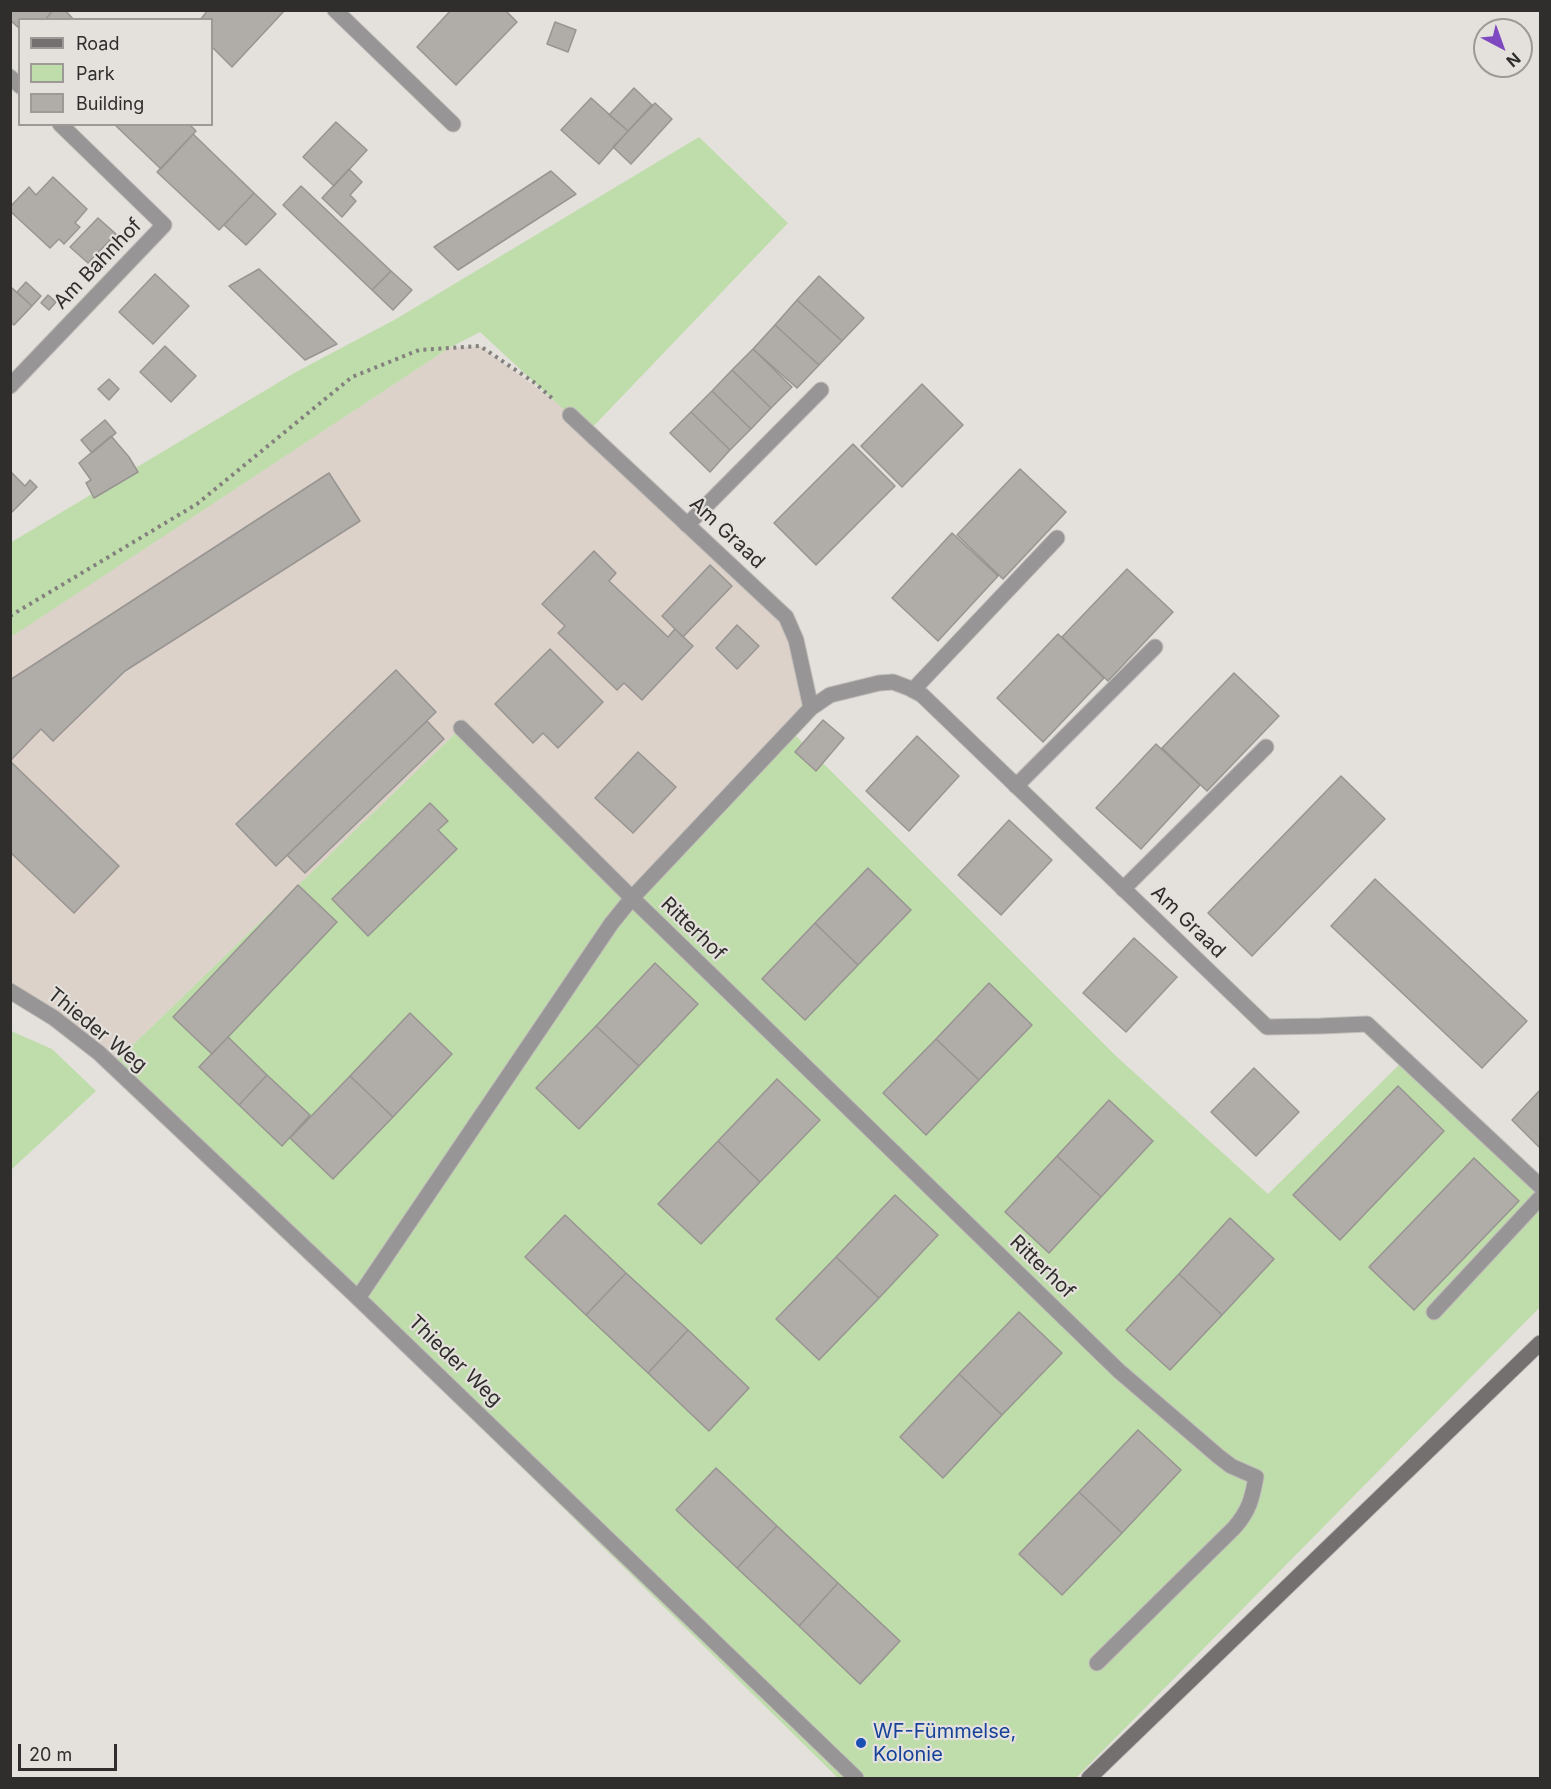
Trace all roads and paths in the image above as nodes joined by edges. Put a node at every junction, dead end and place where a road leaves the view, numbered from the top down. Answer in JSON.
{"nodes":[{"id":1,"x":335,"y":10,"type":"edge"},
{"id":2,"x":453,"y":124,"type":"dead end"},
{"id":3,"x":62,"y":126,"type":"edge"},
{"id":4,"x":10,"y":386,"type":"edge"},
{"id":5,"x":821,"y":390,"type":"dead end"},
{"id":6,"x":570,"y":415,"type":"joint"},
{"id":7,"x":687,"y":525,"type":"junction"},
{"id":8,"x":1058,"y":538,"type":"dead end"},
{"id":9,"x":10,"y":616,"type":"edge"},
{"id":10,"x":1155,"y":647,"type":"dead end"},
{"id":11,"x":914,"y":690,"type":"junction"},
{"id":12,"x":811,"y":708,"type":"junction"},
{"id":13,"x":461,"y":728,"type":"dead end"},
{"id":14,"x":1266,"y":747,"type":"dead end"},
{"id":15,"x":1016,"y":786,"type":"junction"},
{"id":16,"x":1123,"y":889,"type":"junction"},
{"id":17,"x":632,"y":898,"type":"junction"},
{"id":18,"x":10,"y":991,"type":"edge"},
{"id":19,"x":1540,"y":1186,"type":"edge"},
{"id":20,"x":1540,"y":1198,"type":"edge"},
{"id":21,"x":358,"y":1298,"type":"junction"},
{"id":22,"x":1434,"y":1312,"type":"dead end"},
{"id":23,"x":1540,"y":1343,"type":"edge"},
{"id":24,"x":1097,"y":1663,"type":"dead end"},
{"id":25,"x":856,"y":1779,"type":"edge"},
{"id":26,"x":1089,"y":1779,"type":"edge"}],
"edges":[{"from":1,"to":2,"type":"street"},
{"from":3,"to":4,"type":"street","name":"Am Bahnhof"},
{"from":5,"to":7,"type":"street"},
{"from":6,"to":7,"type":"street","name":"Am Graad"},
{"from":6,"to":9,"type":"path"},
{"from":7,"to":12,"type":"street","name":"Am Graad"},
{"from":8,"to":11,"type":"street"},
{"from":10,"to":15,"type":"street"},
{"from":11,"to":12,"type":"street","name":"Am Graad"},
{"from":11,"to":15,"type":"street","name":"Am Graad"},
{"from":12,"to":17,"type":"street","name":"Am Graad"},
{"from":13,"to":17,"type":"street","name":"Ritterhof"},
{"from":14,"to":16,"type":"street"},
{"from":15,"to":16,"type":"street","name":"Am Graad"},
{"from":16,"to":19,"type":"street","name":"Am Graad"},
{"from":17,"to":21,"type":"street","name":"Ritterhof"},
{"from":17,"to":24,"type":"street","name":"Ritterhof"},
{"from":18,"to":21,"type":"street","name":"Thieder Weg"},
{"from":20,"to":22,"type":"street"},
{"from":21,"to":25,"type":"street","name":"Thieder Weg"},
{"from":23,"to":26,"type":"main road"}]}
